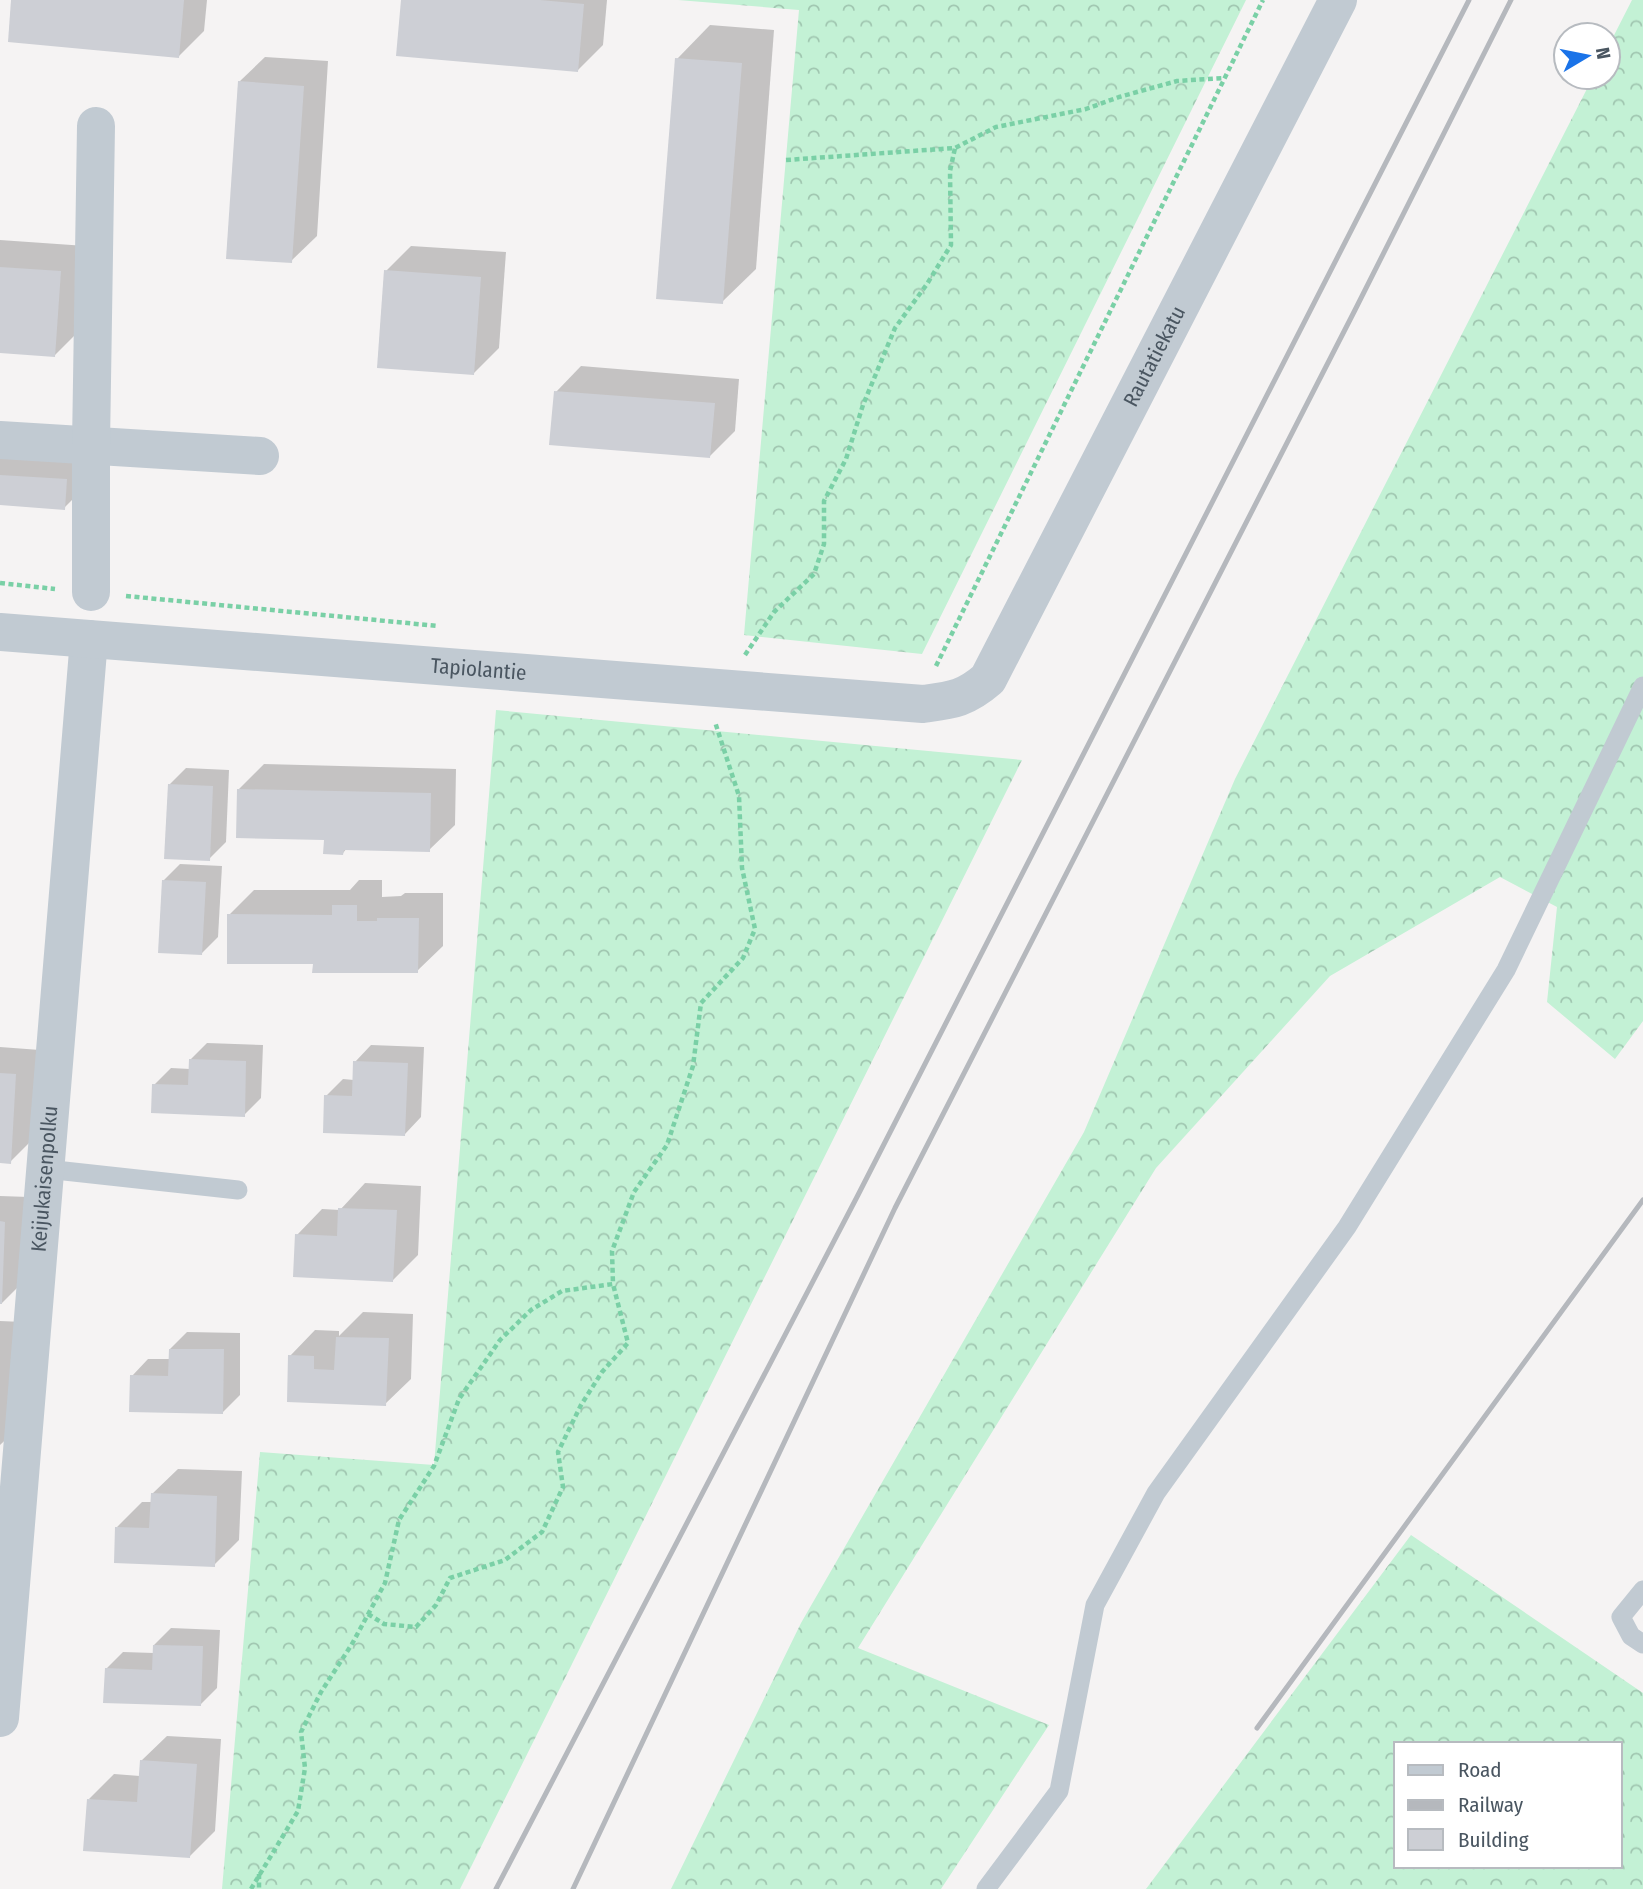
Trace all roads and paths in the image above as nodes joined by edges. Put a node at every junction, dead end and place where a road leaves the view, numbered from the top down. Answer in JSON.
{"nodes":[{"id":1,"x":1263,"y":0,"type":"edge"},
{"id":2,"x":1338,"y":0,"type":"edge"},
{"id":3,"x":1225,"y":78,"type":"junction"},
{"id":4,"x":96,"y":126,"type":"dead end"},
{"id":5,"x":955,"y":148,"type":"junction"},
{"id":6,"x":786,"y":160,"type":"dead end"},
{"id":7,"x":0,"y":440,"type":"edge"},
{"id":8,"x":91,"y":445,"type":"junction"},
{"id":9,"x":260,"y":456,"type":"dead end"},
{"id":10,"x":0,"y":583,"type":"edge"},
{"id":11,"x":91,"y":592,"type":"junction"},
{"id":12,"x":438,"y":626,"type":"dead end"},
{"id":13,"x":0,"y":632,"type":"edge"},
{"id":14,"x":89,"y":639,"type":"junction"},
{"id":15,"x":757,"y":657,"type":"dead end"},
{"id":16,"x":1643,"y":685,"type":"edge"},
{"id":17,"x":707,"y":687,"type":"junction"},
{"id":18,"x":943,"y":687,"type":"junction"},
{"id":19,"x":47,"y":1169,"type":"junction"},
{"id":20,"x":238,"y":1190,"type":"dead end"},
{"id":21,"x":613,"y":1284,"type":"junction"},
{"id":22,"x":1643,"y":1590,"type":"edge"},
{"id":23,"x":368,"y":1614,"type":"junction"},
{"id":24,"x":1643,"y":1644,"type":"edge"},
{"id":25,"x":0,"y":1718,"type":"edge"},
{"id":26,"x":259,"y":1874,"type":"junction"},
{"id":27,"x":251,"y":1889,"type":"edge"},
{"id":28,"x":259,"y":1889,"type":"edge"},
{"id":29,"x":986,"y":1889,"type":"edge"}],
"edges":[{"from":1,"to":3,"type":"path"},
{"from":2,"to":18,"type":"street","name":"Rautatiekatu"},
{"from":3,"to":5,"type":"path"},
{"from":3,"to":18,"type":"path"},
{"from":4,"to":8,"type":"street"},
{"from":5,"to":6,"type":"path"},
{"from":5,"to":15,"type":"path"},
{"from":7,"to":8,"type":"street"},
{"from":8,"to":9,"type":"street"},
{"from":8,"to":11,"type":"street"},
{"from":10,"to":11,"type":"path"},
{"from":11,"to":12,"type":"path"},
{"from":13,"to":14,"type":"street","name":"Tapiolantie"},
{"from":14,"to":17,"type":"street","name":"Tapiolantie"},
{"from":14,"to":19,"type":"street","name":"Keijukaisenpolku"},
{"from":16,"to":29,"type":"lane"},
{"from":17,"to":18,"type":"street","name":"Tapiolantie"},
{"from":17,"to":21,"type":"path"},
{"from":19,"to":20,"type":"lane"},
{"from":19,"to":25,"type":"street","name":"Keijukaisenpolku"},
{"from":21,"to":23,"type":"path"},
{"from":21,"to":23,"type":"path"},
{"from":22,"to":24,"type":"lane"},
{"from":23,"to":26,"type":"path"},
{"from":26,"to":27,"type":"path"},
{"from":26,"to":28,"type":"path"}]}
